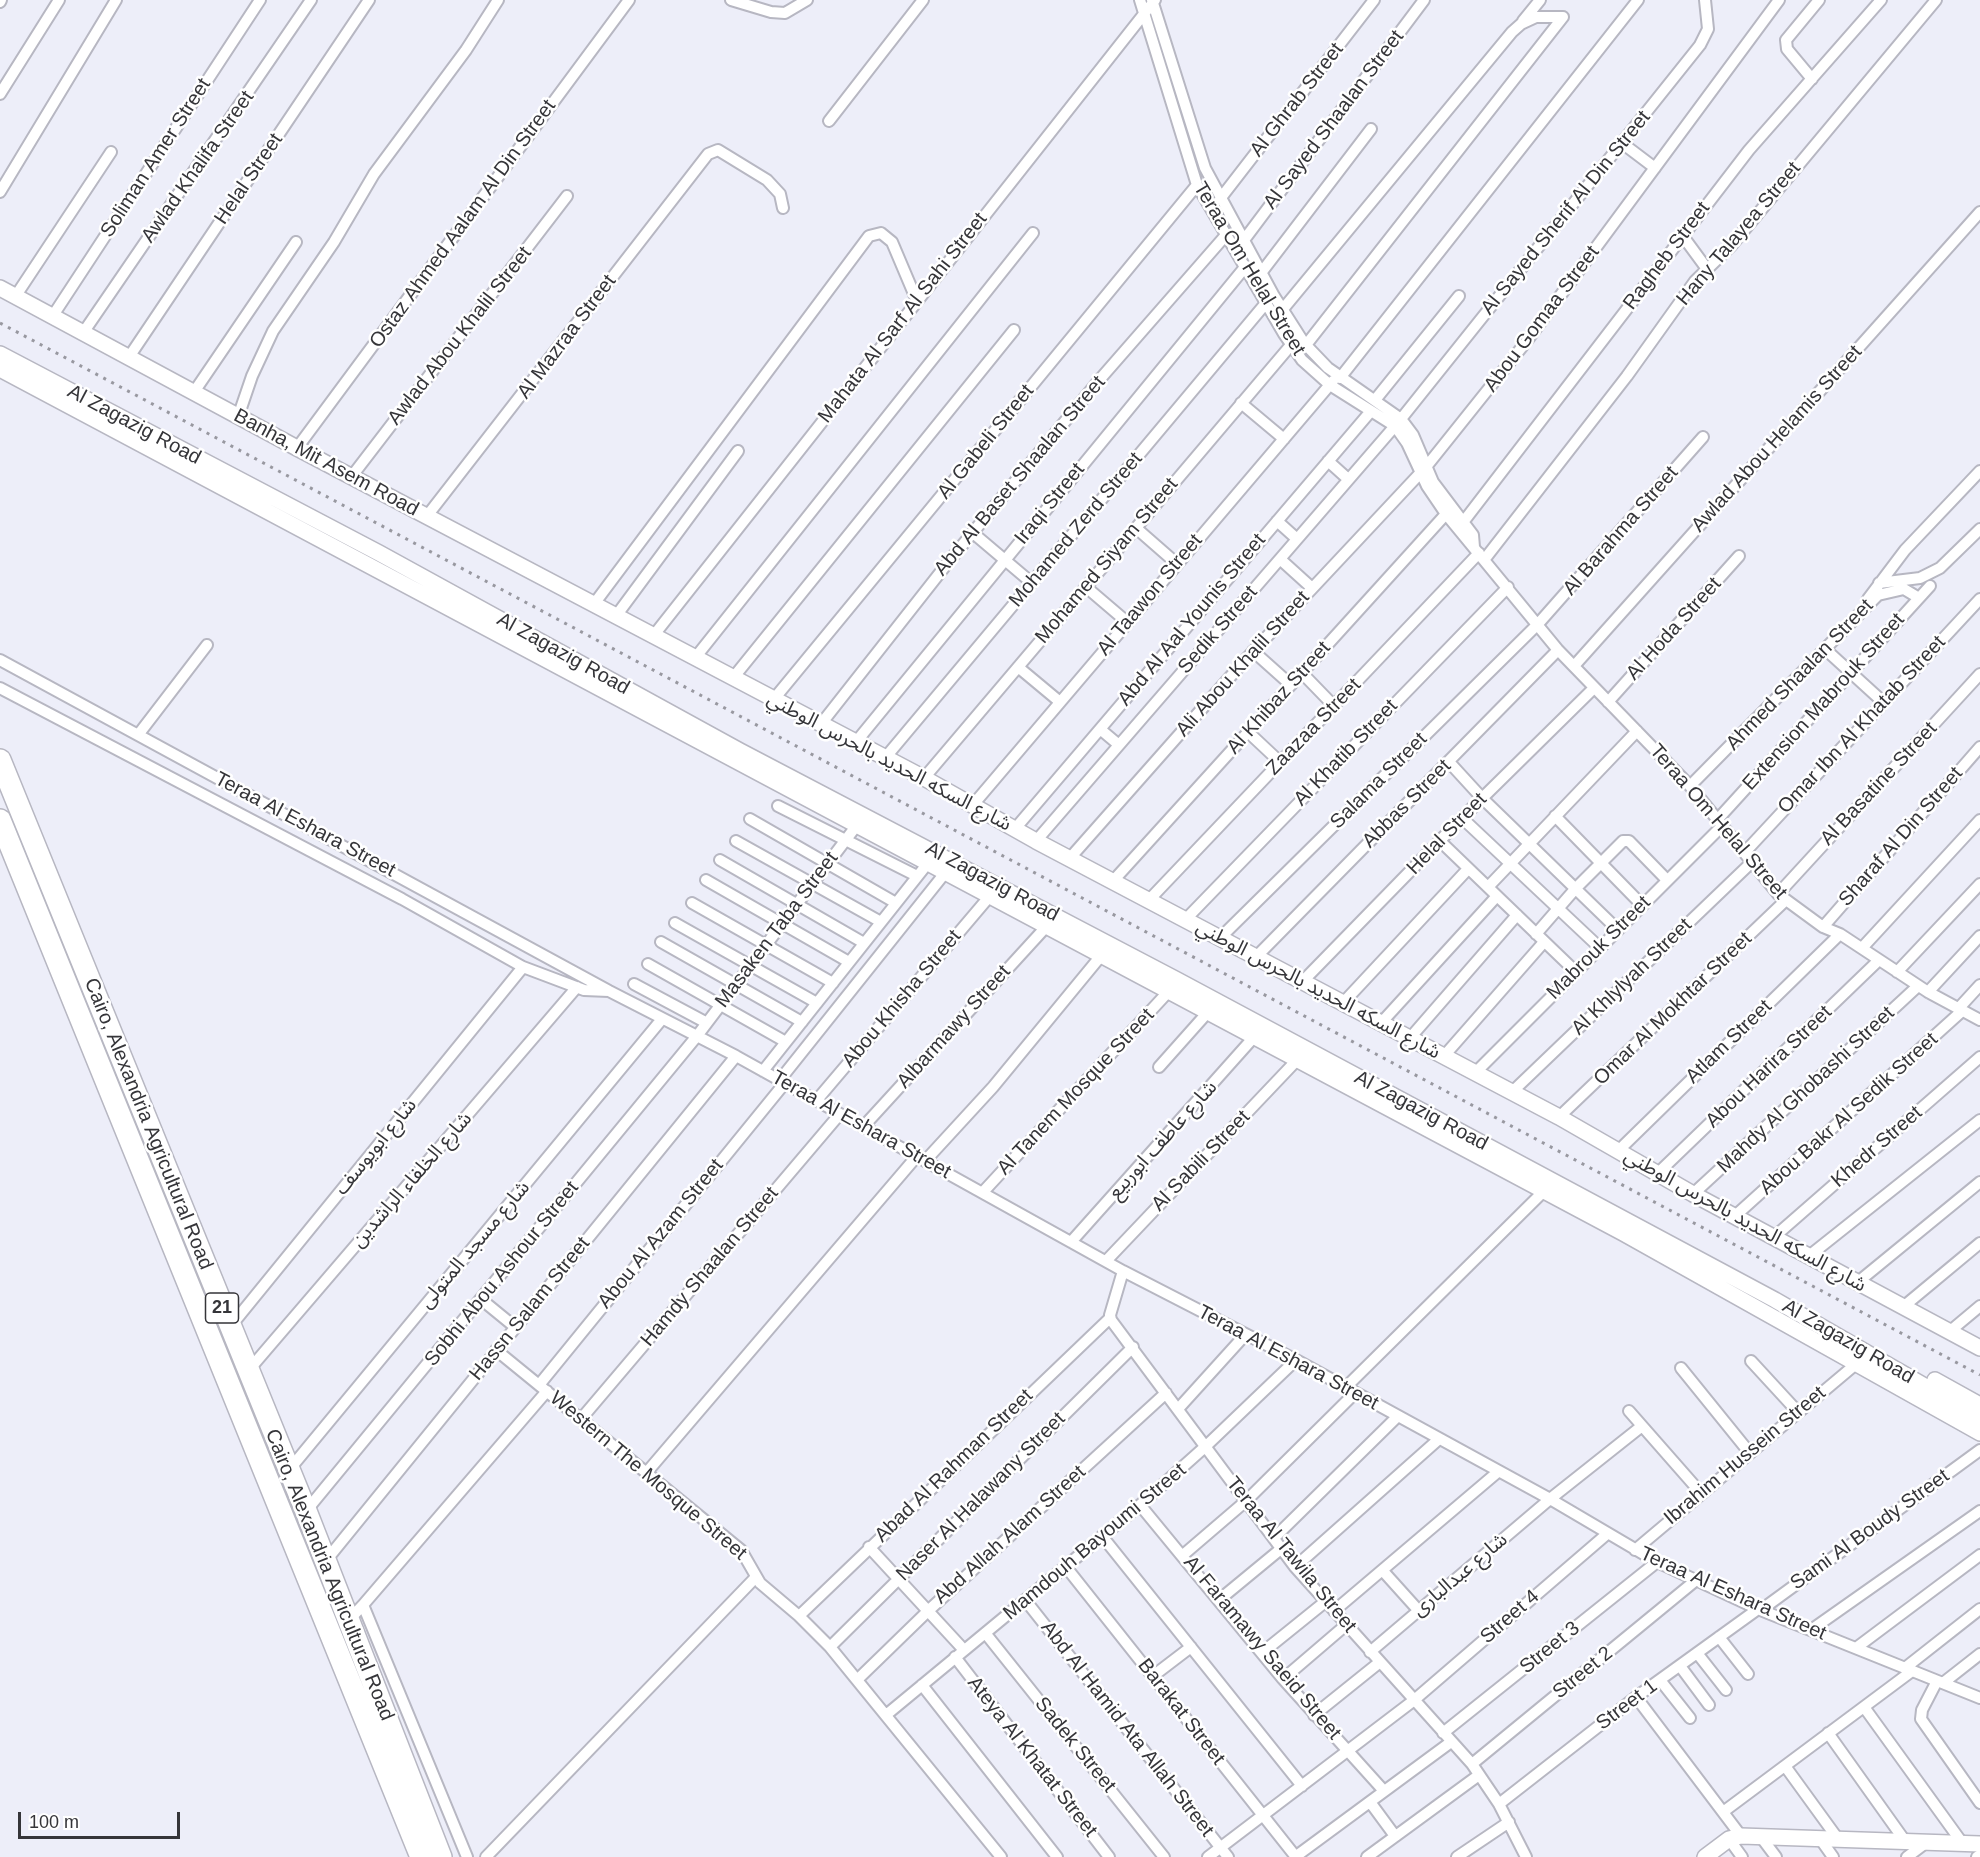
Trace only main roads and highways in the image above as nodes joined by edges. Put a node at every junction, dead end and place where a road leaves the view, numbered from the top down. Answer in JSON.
{"nodes":[{"id":1,"x":0,"y":288,"type":"edge"},
{"id":2,"x":0,"y":354,"type":"edge"},
{"id":3,"x":0,"y":369,"type":"edge"},
{"id":4,"x":333,"y":538,"type":"junction"},
{"id":5,"x":654,"y":635,"type":"joint"},
{"id":6,"x":0,"y":760,"type":"edge"},
{"id":7,"x":0,"y":820,"type":"edge"},
{"id":8,"x":953,"y":872,"type":"junction"},
{"id":9,"x":1479,"y":1150,"type":"junction"},
{"id":10,"x":1820,"y":1335,"type":"junction"},
{"id":11,"x":1980,"y":1348,"type":"edge"},
{"id":12,"x":1894,"y":1367,"type":"junction"},
{"id":13,"x":1980,"y":1405,"type":"edge"},
{"id":14,"x":1980,"y":1418,"type":"edge"},
{"id":15,"x":1980,"y":1433,"type":"edge"},
{"id":16,"x":1976,"y":1848,"type":"edge"},
{"id":17,"x":421,"y":1857,"type":"edge"},
{"id":18,"x":441,"y":1857,"type":"edge"},
{"id":19,"x":1705,"y":1857,"type":"edge"}],
"edges":[{"from":1,"to":5,"type":"main road","name":"Banha, Mit Asem Road"},
{"from":2,"to":4,"type":"main road","name":"Al Zagazig Road"},
{"from":3,"to":4,"type":"main road","name":"Al Zagazig Road"},
{"from":4,"to":8,"type":"main road","name":"Al Zagazig Road"},
{"from":4,"to":8,"type":"main road","name":"Al Zagazig Road"},
{"from":5,"to":11,"type":"main road","name":"شارع السكه الحديد بالحرس الوطني"},
{"from":6,"to":18,"type":"highway","name":"Cairo, Alexandria Agricultural Road","number":"21"},
{"from":7,"to":17,"type":"highway","name":"Cairo, Alexandria Agricultural Road","number":"21"},
{"from":8,"to":9,"type":"main road","name":"Al Zagazig Road"},
{"from":8,"to":9,"type":"main road","name":"Al Zagazig Road"},
{"from":9,"to":10,"type":"main road","name":"Al Zagazig Road"},
{"from":9,"to":10,"type":"main road","name":"Al Zagazig Road"},
{"from":10,"to":12,"type":"main road","name":"Al Zagazig Road"},
{"from":10,"to":15,"type":"main road","name":"Al Zagazig Road"},
{"from":12,"to":13,"type":"main road"},
{"from":12,"to":14,"type":"main road","name":"Al Zagazig Road"},
{"from":16,"to":19,"type":"main road"}]}
